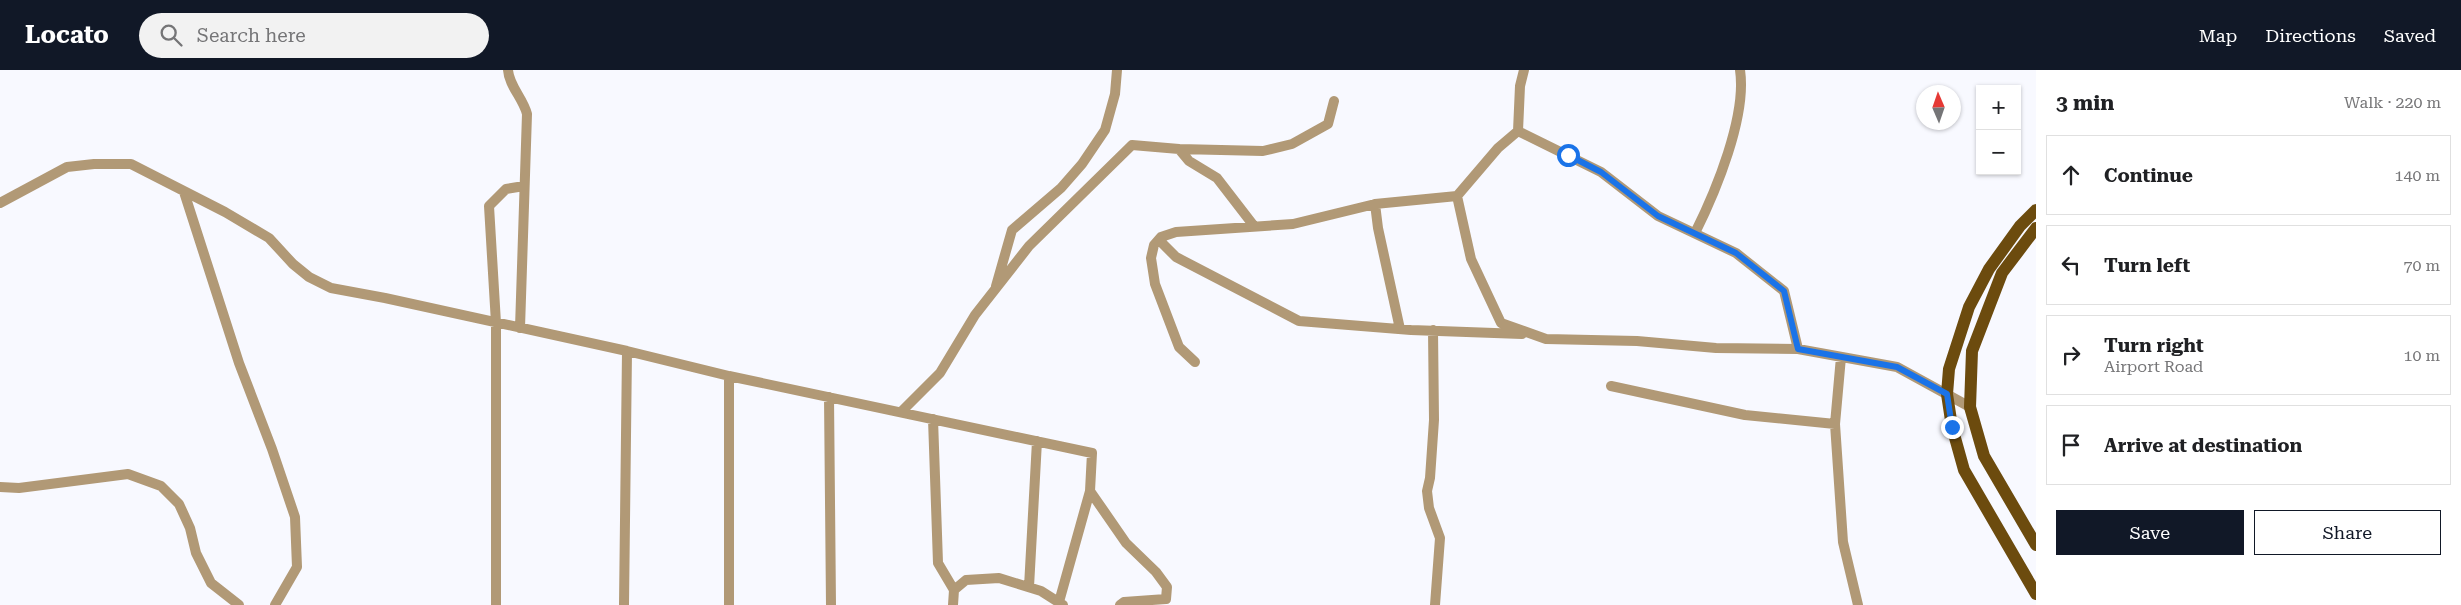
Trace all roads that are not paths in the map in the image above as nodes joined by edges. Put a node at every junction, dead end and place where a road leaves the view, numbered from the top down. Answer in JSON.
{"nodes":[{"id":1,"x":508,"y":70,"type":"edge"},
{"id":2,"x":1117,"y":70,"type":"edge"},
{"id":3,"x":1524,"y":70,"type":"edge"},
{"id":4,"x":1740,"y":70,"type":"edge"},
{"id":5,"x":1334,"y":101,"type":"dead end"},
{"id":6,"x":1518,"y":131,"type":"junction"},
{"id":7,"x":1179,"y":150,"type":"junction"},
{"id":8,"x":524,"y":186,"type":"junction"},
{"id":9,"x":184,"y":192,"type":"junction"},
{"id":10,"x":1457,"y":196,"type":"junction"},
{"id":11,"x":0,"y":203,"type":"edge"},
{"id":12,"x":1375,"y":204,"type":"junction"},
{"id":13,"x":2036,"y":210,"type":"edge"},
{"id":14,"x":1254,"y":226,"type":"junction"},
{"id":15,"x":2036,"y":228,"type":"edge"},
{"id":16,"x":1695,"y":233,"type":"junction"},
{"id":17,"x":1159,"y":240,"type":"junction"},
{"id":18,"x":995,"y":289,"type":"junction"},
{"id":19,"x":496,"y":323,"type":"junction"},
{"id":20,"x":520,"y":328,"type":"junction"},
{"id":21,"x":1400,"y":329,"type":"junction"},
{"id":22,"x":1433,"y":330,"type":"junction"},
{"id":23,"x":1534,"y":334,"type":"junction"},
{"id":24,"x":1798,"y":349,"type":"junction"},
{"id":25,"x":627,"y":351,"type":"junction"},
{"id":26,"x":1840,"y":357,"type":"junction"},
{"id":27,"x":1195,"y":362,"type":"dead end"},
{"id":28,"x":729,"y":376,"type":"junction"},
{"id":29,"x":1611,"y":386,"type":"dead end"},
{"id":30,"x":1947,"y":394,"type":"junction"},
{"id":31,"x":829,"y":397,"type":"junction"},
{"id":32,"x":1970,"y":407,"type":"junction"},
{"id":33,"x":901,"y":412,"type":"junction"},
{"id":34,"x":933,"y":419,"type":"junction"},
{"id":35,"x":1835,"y":424,"type":"junction"},
{"id":36,"x":1037,"y":441,"type":"junction"},
{"id":37,"x":0,"y":487,"type":"edge"},
{"id":38,"x":1090,"y":491,"type":"junction"},
{"id":39,"x":2036,"y":545,"type":"edge"},
{"id":40,"x":1029,"y":587,"type":"junction"},
{"id":41,"x":954,"y":590,"type":"junction"},
{"id":42,"x":2036,"y":594,"type":"edge"},
{"id":43,"x":1061,"y":604,"type":"edge"},
{"id":44,"x":239,"y":605,"type":"edge"},
{"id":45,"x":275,"y":605,"type":"edge"},
{"id":46,"x":496,"y":605,"type":"edge"},
{"id":47,"x":624,"y":605,"type":"edge"},
{"id":48,"x":729,"y":605,"type":"edge"},
{"id":49,"x":832,"y":605,"type":"edge"},
{"id":50,"x":954,"y":605,"type":"edge"},
{"id":51,"x":1120,"y":605,"type":"edge"},
{"id":52,"x":1435,"y":605,"type":"edge"},
{"id":53,"x":1858,"y":605,"type":"edge"}],
"edges":[{"from":1,"to":8,"type":"street"},
{"from":2,"to":18,"type":"street"},
{"from":3,"to":6,"type":"street"},
{"from":4,"to":16,"type":"street"},
{"from":5,"to":7,"type":"street"},
{"from":6,"to":10,"type":"street"},
{"from":6,"to":16,"type":"street"},
{"from":7,"to":14,"type":"street"},
{"from":7,"to":18,"type":"street"},
{"from":8,"to":19,"type":"street"},
{"from":8,"to":20,"type":"street"},
{"from":9,"to":11,"type":"street"},
{"from":9,"to":19,"type":"street"},
{"from":9,"to":45,"type":"street"},
{"from":10,"to":12,"type":"street"},
{"from":10,"to":23,"type":"street"},
{"from":12,"to":14,"type":"street"},
{"from":12,"to":21,"type":"street"},
{"from":13,"to":30,"type":"main road"},
{"from":14,"to":17,"type":"street"},
{"from":15,"to":32,"type":"main road"},
{"from":16,"to":24,"type":"street"},
{"from":17,"to":21,"type":"street"},
{"from":17,"to":27,"type":"street"},
{"from":18,"to":33,"type":"street"},
{"from":19,"to":20,"type":"street"},
{"from":19,"to":46,"type":"street"},
{"from":20,"to":25,"type":"street"},
{"from":21,"to":22,"type":"street"},
{"from":22,"to":23,"type":"street"},
{"from":22,"to":52,"type":"street"},
{"from":23,"to":24,"type":"street"},
{"from":24,"to":26,"type":"street"},
{"from":25,"to":28,"type":"street"},
{"from":25,"to":47,"type":"street"},
{"from":26,"to":30,"type":"street"},
{"from":26,"to":35,"type":"street"},
{"from":28,"to":31,"type":"street"},
{"from":28,"to":48,"type":"street"},
{"from":29,"to":35,"type":"street"},
{"from":30,"to":32,"type":"street"},
{"from":30,"to":42,"type":"main road"},
{"from":31,"to":33,"type":"street"},
{"from":31,"to":49,"type":"street"},
{"from":32,"to":39,"type":"main road"},
{"from":33,"to":34,"type":"street"},
{"from":34,"to":36,"type":"street"},
{"from":34,"to":41,"type":"street"},
{"from":35,"to":53,"type":"street"},
{"from":36,"to":38,"type":"street"},
{"from":36,"to":40,"type":"street"},
{"from":37,"to":44,"type":"street"},
{"from":38,"to":43,"type":"street"},
{"from":38,"to":51,"type":"street"},
{"from":40,"to":41,"type":"street"},
{"from":40,"to":43,"type":"street"},
{"from":41,"to":50,"type":"street"}]}
